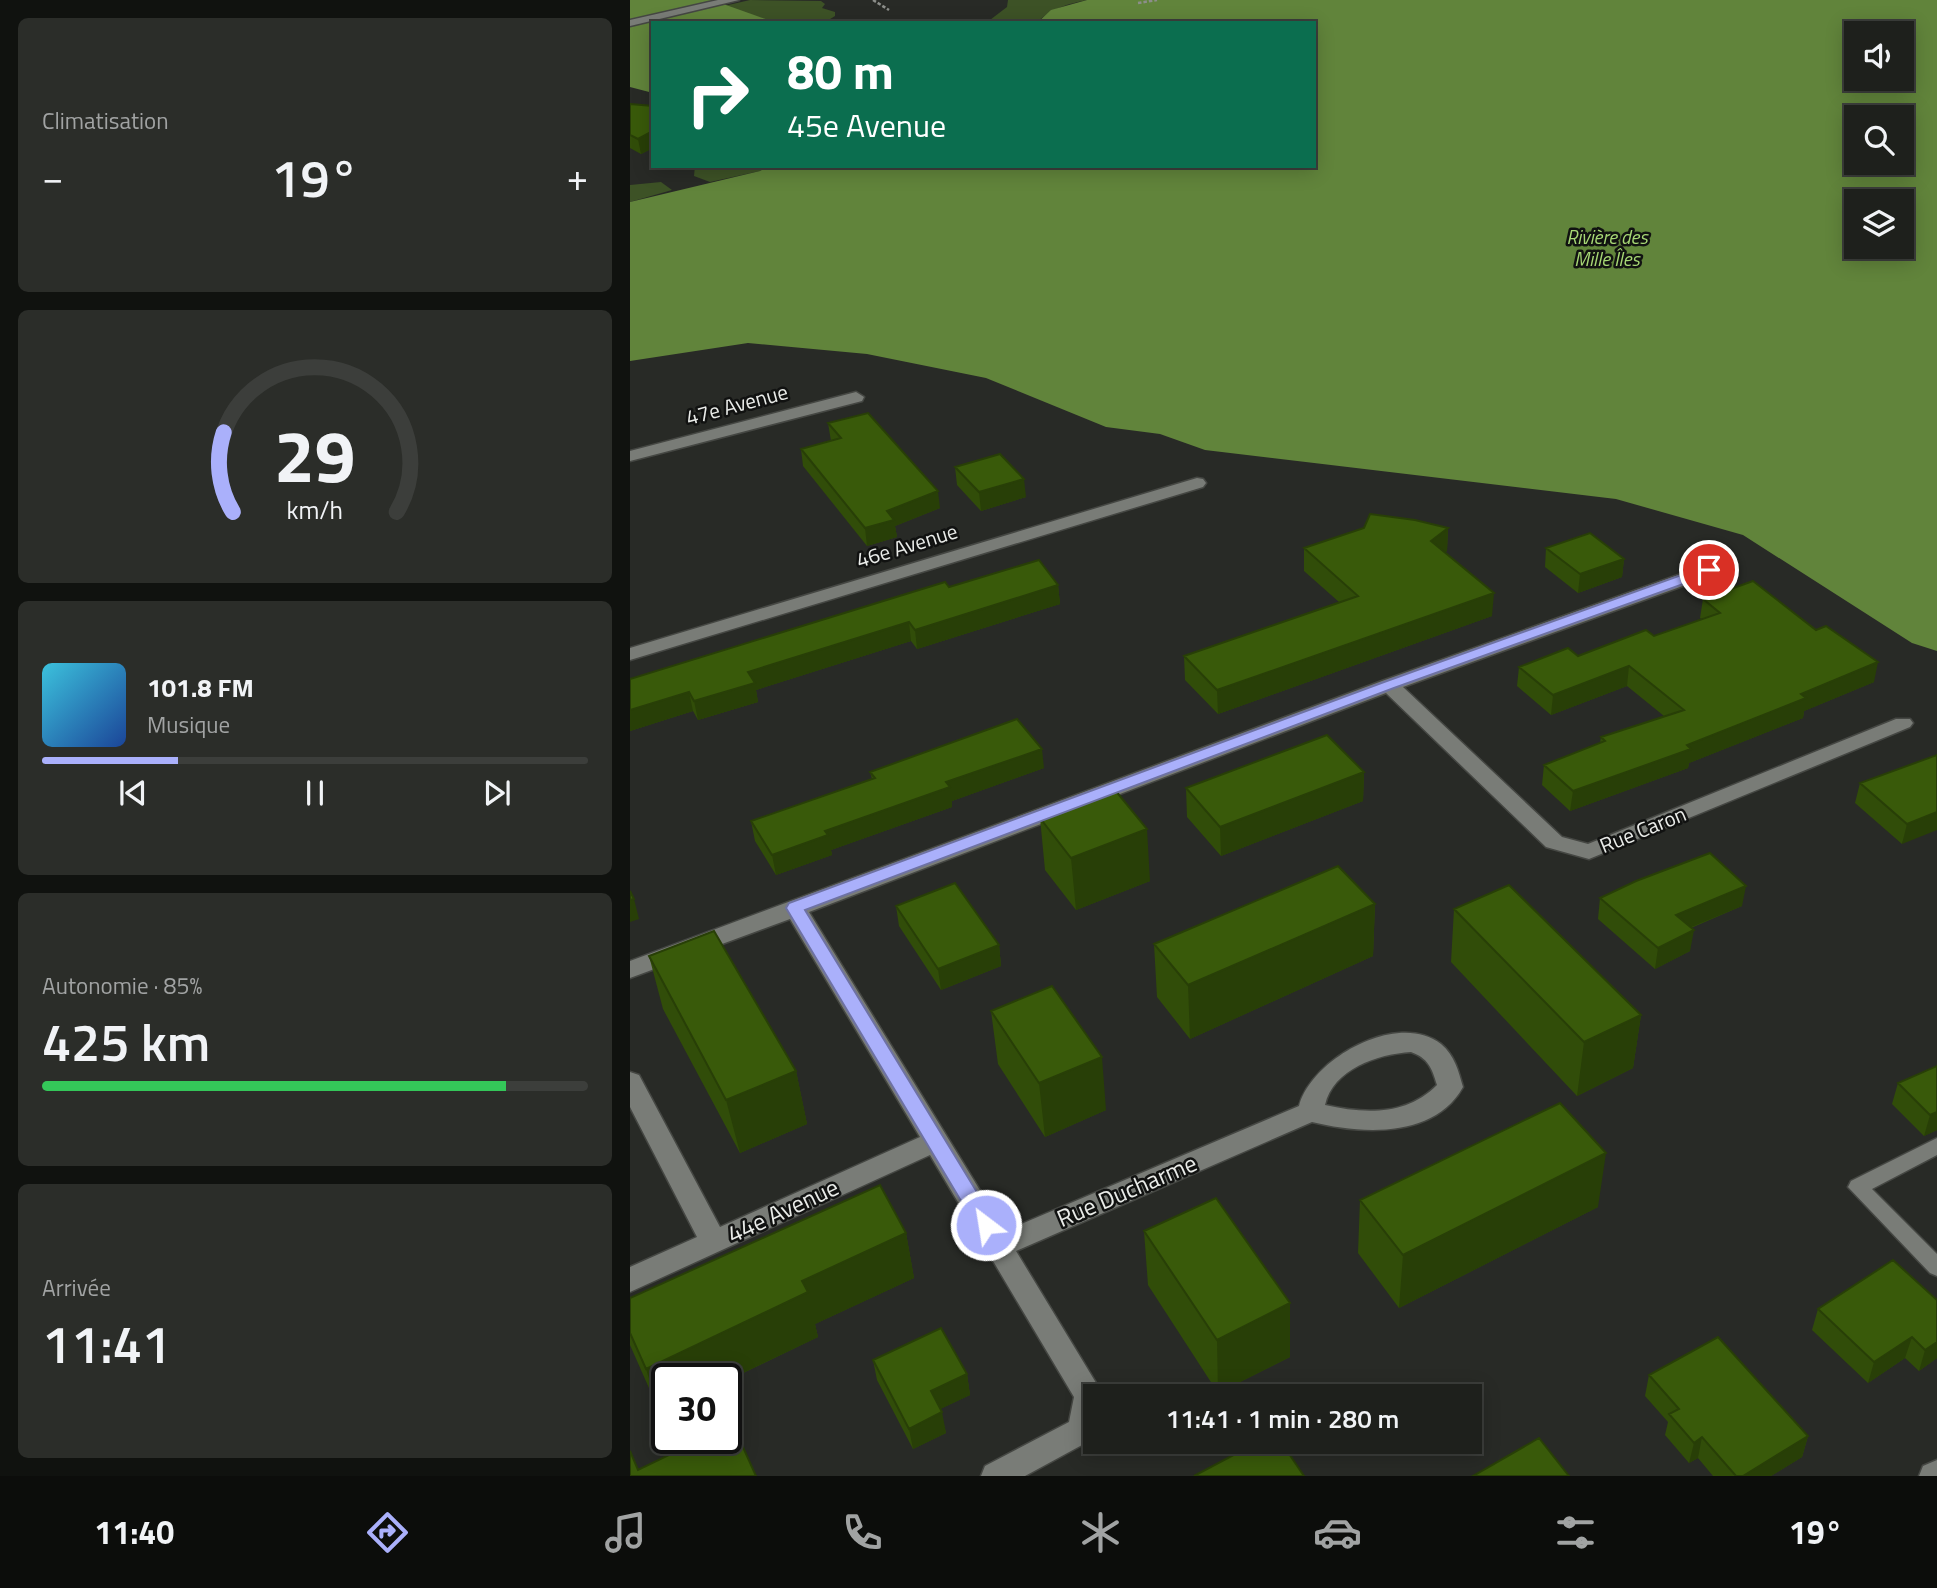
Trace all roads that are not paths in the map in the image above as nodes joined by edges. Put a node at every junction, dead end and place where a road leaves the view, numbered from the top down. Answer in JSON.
{"nodes":[{"id":1,"x":728,"y":1,"type":"edge"},
{"id":2,"x":630,"y":23,"type":"edge"},
{"id":3,"x":856,"y":397,"type":"dead end"},
{"id":4,"x":630,"y":456,"type":"edge"},
{"id":5,"x":1197,"y":483,"type":"dead end"},
{"id":6,"x":1709,"y":570,"type":"dead end"},
{"id":7,"x":630,"y":654,"type":"edge"},
{"id":8,"x":1389,"y":685,"type":"junction"},
{"id":9,"x":1903,"y":723,"type":"dead end"},
{"id":10,"x":795,"y":908,"type":"junction"},
{"id":11,"x":630,"y":970,"type":"edge"},
{"id":12,"x":630,"y":1082,"type":"edge"},
{"id":13,"x":1310,"y":1112,"type":"junction"},
{"id":14,"x":936,"y":1141,"type":"junction"},
{"id":15,"x":1937,"y":1146,"type":"edge"},
{"id":16,"x":714,"y":1242,"type":"junction"},
{"id":17,"x":999,"y":1246,"type":"junction"},
{"id":18,"x":1937,"y":1267,"type":"edge"},
{"id":19,"x":630,"y":1280,"type":"edge"},
{"id":20,"x":996,"y":1476,"type":"edge"}],
"edges":[{"from":1,"to":2,"type":"street"},
{"from":3,"to":4,"type":"street","name":"47e Avenue"},
{"from":5,"to":7,"type":"street","name":"46e Avenue"},
{"from":6,"to":8,"type":"street"},
{"from":8,"to":9,"type":"street","name":"Rue Caron"},
{"from":8,"to":10,"type":"street"},
{"from":10,"to":11,"type":"street"},
{"from":10,"to":14,"type":"street"},
{"from":12,"to":16,"type":"street"},
{"from":13,"to":13,"type":"street"},
{"from":13,"to":17,"type":"street","name":"Rue Ducharme"},
{"from":14,"to":16,"type":"street","name":"44e Avenue"},
{"from":14,"to":17,"type":"street"},
{"from":15,"to":18,"type":"lane"},
{"from":16,"to":19,"type":"street","name":"44e Avenue"},
{"from":17,"to":20,"type":"street"}]}
